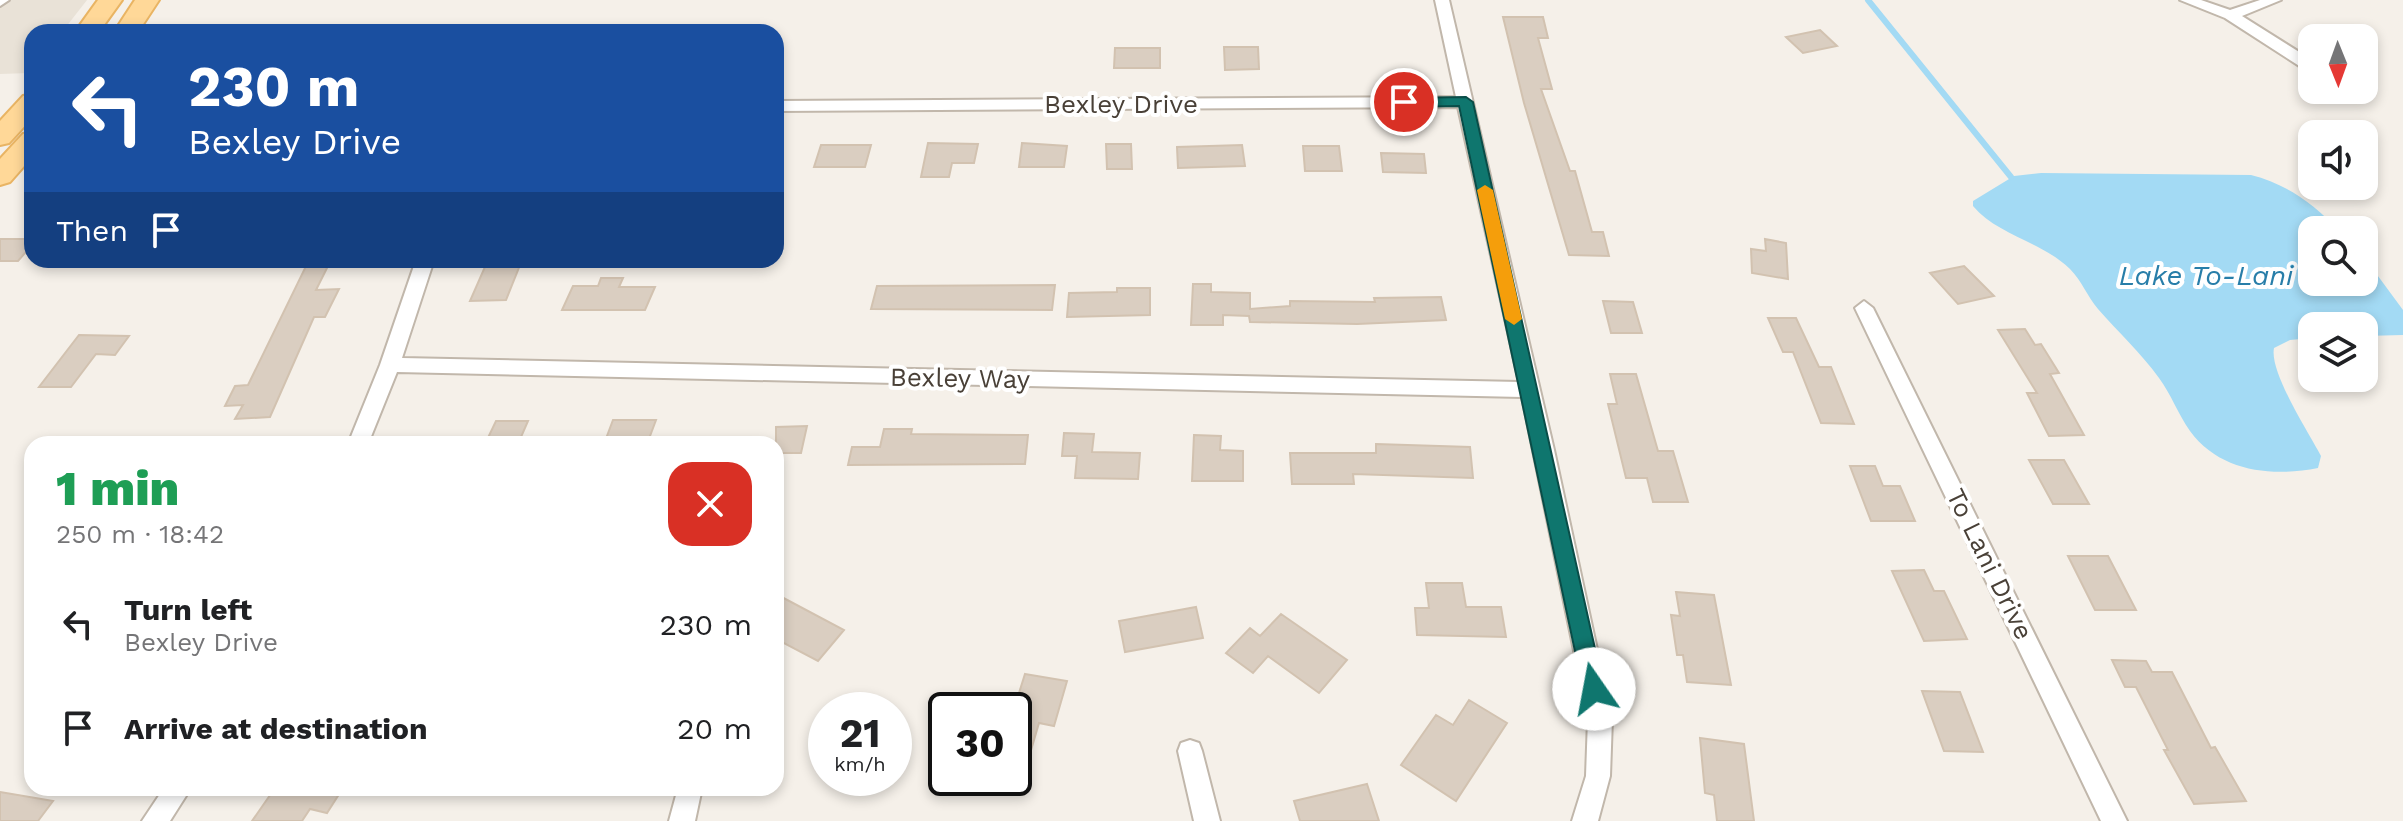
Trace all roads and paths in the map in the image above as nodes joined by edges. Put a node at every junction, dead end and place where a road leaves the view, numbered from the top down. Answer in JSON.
{"nodes":[{"id":1,"x":110,"y":0,"type":"edge"},
{"id":2,"x":147,"y":0,"type":"edge"},
{"id":3,"x":1442,"y":0,"type":"edge"},
{"id":4,"x":2187,"y":0,"type":"edge"},
{"id":5,"x":2274,"y":0,"type":"edge"},
{"id":6,"x":2230,"y":15,"type":"junction"},
{"id":7,"x":93,"y":24,"type":"edge"},
{"id":8,"x":131,"y":24,"type":"edge"},
{"id":9,"x":2298,"y":58,"type":"edge"},
{"id":10,"x":1466,"y":102,"type":"junction"},
{"id":11,"x":784,"y":106,"type":"edge"},
{"id":12,"x":24,"y":111,"type":"edge"},
{"id":13,"x":0,"y":137,"type":"edge"},
{"id":14,"x":24,"y":149,"type":"edge"},
{"id":15,"x":0,"y":176,"type":"edge"},
{"id":16,"x":422,"y":268,"type":"edge"},
{"id":17,"x":1864,"y":308,"type":"dead end"},
{"id":18,"x":390,"y":365,"type":"junction"},
{"id":19,"x":1529,"y":390,"type":"junction"},
{"id":20,"x":361,"y":436,"type":"edge"},
{"id":21,"x":1190,"y":751,"type":"dead end"},
{"id":22,"x":173,"y":796,"type":"edge"},
{"id":23,"x":688,"y":796,"type":"edge"},
{"id":24,"x":155,"y":821,"type":"edge"},
{"id":25,"x":682,"y":821,"type":"edge"},
{"id":26,"x":1207,"y":821,"type":"edge"},
{"id":27,"x":1585,"y":821,"type":"edge"},
{"id":28,"x":2114,"y":821,"type":"edge"}],
"edges":[{"from":1,"to":7,"type":"main road"},
{"from":2,"to":8,"type":"main road"},
{"from":3,"to":10,"type":"street"},
{"from":4,"to":6,"type":"street"},
{"from":5,"to":6,"type":"street"},
{"from":6,"to":9,"type":"street"},
{"from":10,"to":11,"type":"street","name":"Bexley Drive"},
{"from":10,"to":19,"type":"street"},
{"from":12,"to":13,"type":"main road"},
{"from":14,"to":15,"type":"main road"},
{"from":16,"to":18,"type":"street"},
{"from":17,"to":28,"type":"street","name":"To Lani Drive"},
{"from":18,"to":19,"type":"street","name":"Bexley Way"},
{"from":18,"to":20,"type":"street"},
{"from":19,"to":27,"type":"street"},
{"from":21,"to":26,"type":"street"},
{"from":22,"to":24,"type":"street"},
{"from":23,"to":25,"type":"street"}]}
